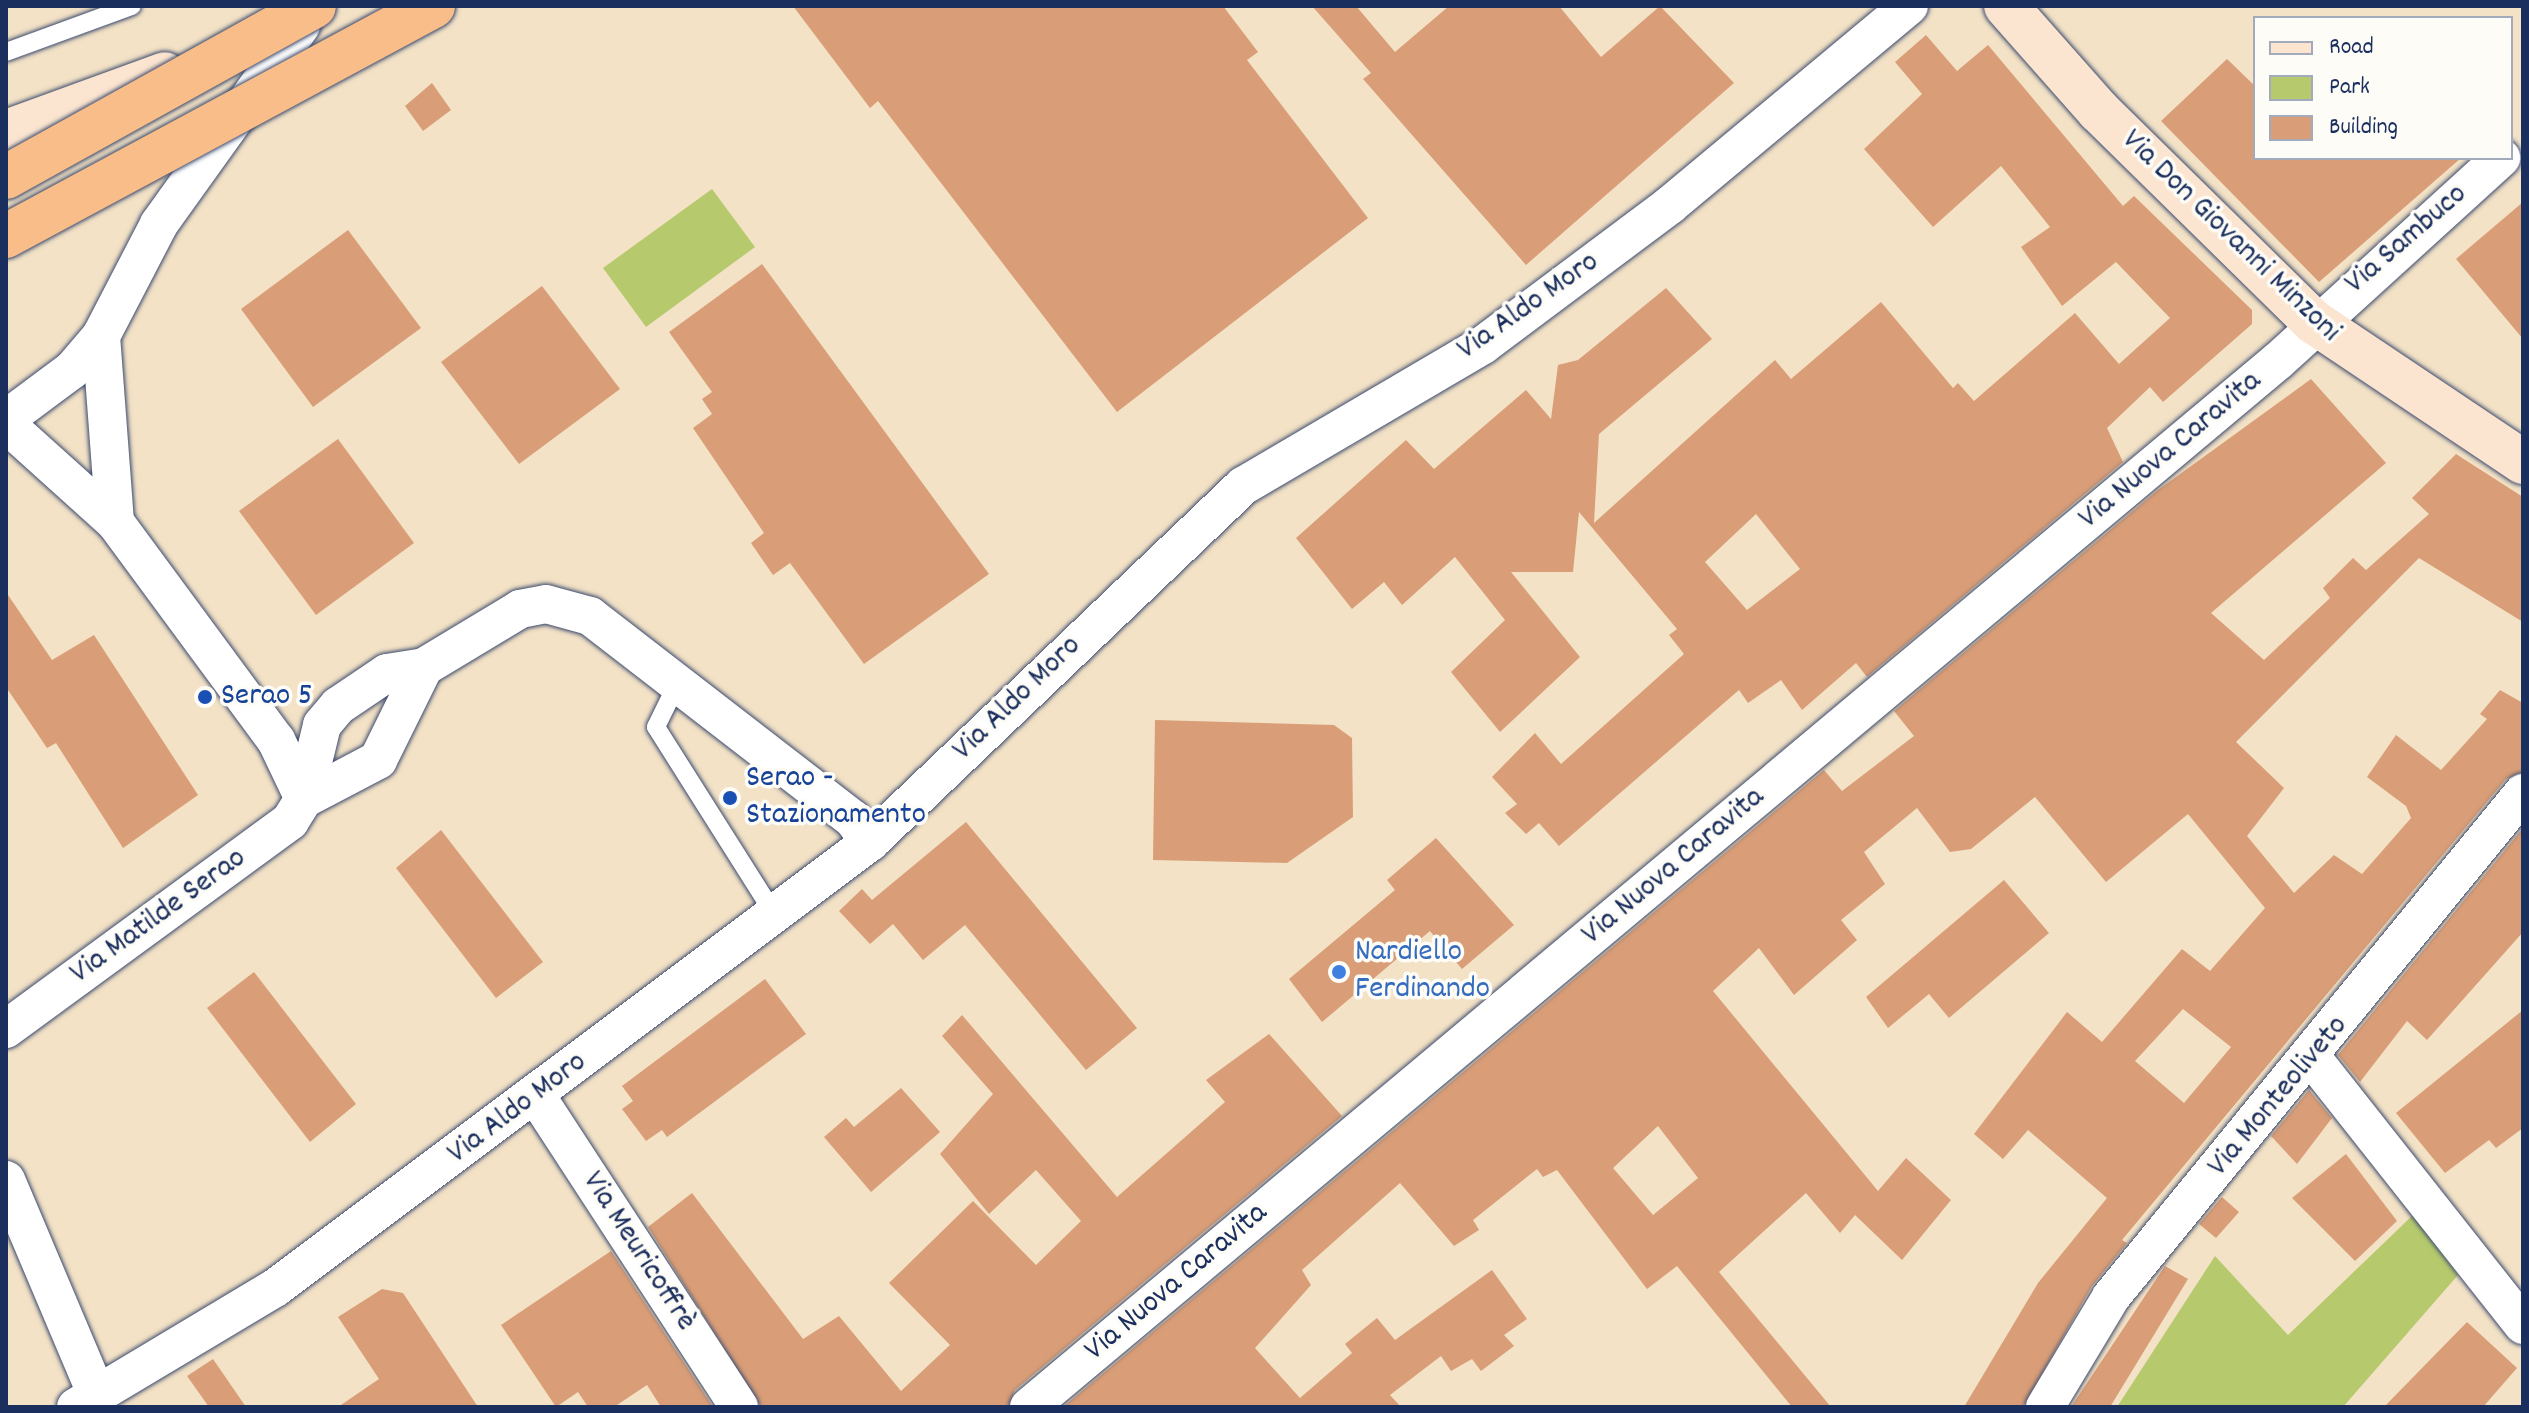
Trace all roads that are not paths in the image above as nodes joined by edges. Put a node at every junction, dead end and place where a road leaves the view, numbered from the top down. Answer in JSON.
{"nodes":[{"id":1,"x":132,"y":6,"type":"edge"},
{"id":2,"x":339,"y":6,"type":"edge"},
{"id":3,"x":433,"y":6,"type":"edge"},
{"id":4,"x":1909,"y":6,"type":"edge"},
{"id":5,"x":2006,"y":6,"type":"edge"},
{"id":6,"x":307,"y":16,"type":"edge"},
{"id":7,"x":6,"y":52,"type":"edge"},
{"id":8,"x":6,"y":132,"type":"edge"},
{"id":9,"x":2499,"y":160,"type":"edge"},
{"id":10,"x":6,"y":177,"type":"edge"},
{"id":11,"x":6,"y":236,"type":"edge"},
{"id":12,"x":2314,"y":322,"type":"junction"},
{"id":13,"x":101,"y":336,"type":"junction"},
{"id":14,"x":6,"y":422,"type":"edge"},
{"id":15,"x":2523,"y":462,"type":"edge"},
{"id":16,"x":115,"y":522,"type":"junction"},
{"id":17,"x":424,"y":667,"type":"junction"},
{"id":18,"x":678,"y":682,"type":"junction"},
{"id":19,"x":2523,"y":793,"type":"edge"},
{"id":20,"x":304,"y":799,"type":"junction"},
{"id":21,"x":870,"y":842,"type":"junction"},
{"id":22,"x":773,"y":912,"type":"junction"},
{"id":23,"x":6,"y":1029,"type":"edge"},
{"id":24,"x":2313,"y":1059,"type":"junction"},
{"id":25,"x":537,"y":1097,"type":"junction"},
{"id":26,"x":6,"y":1180,"type":"edge"},
{"id":27,"x":2523,"y":1325,"type":"edge"},
{"id":28,"x":86,"y":1401,"type":"edge"},
{"id":29,"x":739,"y":1407,"type":"edge"},
{"id":30,"x":1029,"y":1407,"type":"edge"},
{"id":31,"x":2045,"y":1407,"type":"edge"}],
"edges":[{"from":1,"to":7,"type":"lane"},
{"from":2,"to":6,"type":"street"},
{"from":3,"to":11,"type":"highway","bridge":true},
{"from":4,"to":21,"type":"street","name":"Via Aldo Moro"},
{"from":5,"to":12,"type":"street","name":"Via Don Giovanni Minzoni"},
{"from":6,"to":8,"type":"street"},
{"from":6,"to":10,"type":"highway","bridge":true},
{"from":6,"to":13,"type":"street"},
{"from":9,"to":12,"type":"street","name":"Via Sambuco"},
{"from":12,"to":15,"type":"street","name":"Via Don Giovanni Minzoni"},
{"from":12,"to":30,"type":"street","name":"Via Nuova Caravita"},
{"from":13,"to":14,"type":"street"},
{"from":13,"to":16,"type":"street"},
{"from":14,"to":16,"type":"street"},
{"from":16,"to":20,"type":"street"},
{"from":17,"to":18,"type":"street","name":"Via Matilde Serao"},
{"from":17,"to":20,"type":"street","name":"Via Matilde Serao"},
{"from":17,"to":20,"type":"street","name":"Via Matilde Serao"},
{"from":18,"to":21,"type":"street","name":"Via Matilde Serao"},
{"from":18,"to":22,"type":"lane"},
{"from":19,"to":24,"type":"street","name":"Via Monteoliveto"},
{"from":20,"to":23,"type":"street","name":"Via Matilde Serao"},
{"from":21,"to":22,"type":"street","name":"Via Aldo Moro"},
{"from":22,"to":25,"type":"street","name":"Via Aldo Moro"},
{"from":24,"to":27,"type":"street"},
{"from":24,"to":31,"type":"street","name":"Via Monteoliveto"},
{"from":25,"to":28,"type":"street","name":"Via Aldo Moro"},
{"from":25,"to":29,"type":"street","name":"Via Meuricoffrè"},
{"from":26,"to":28,"type":"street"}]}
